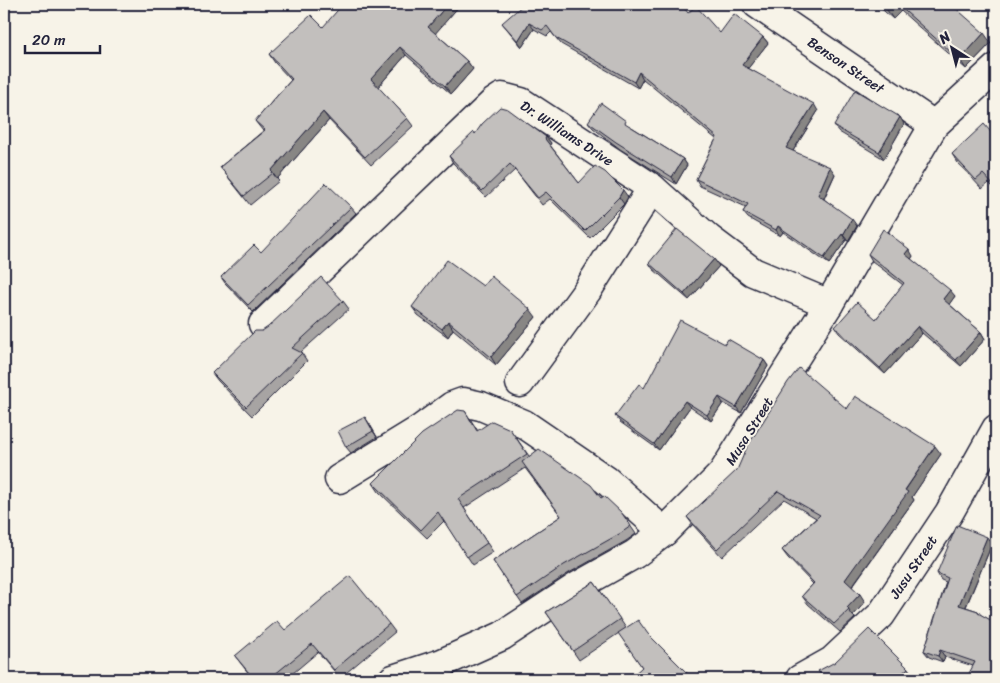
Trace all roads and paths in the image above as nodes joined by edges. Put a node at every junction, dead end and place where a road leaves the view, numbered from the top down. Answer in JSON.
{"nodes":[{"id":1,"x":772,"y":8,"type":"edge"},
{"id":2,"x":996,"y":68,"type":"edge"},
{"id":3,"x":934,"y":125,"type":"junction"},
{"id":4,"x":652,"y":188,"type":"junction"},
{"id":5,"x":829,"y":304,"type":"junction"},
{"id":6,"x":263,"y":324,"type":"dead end"},
{"id":7,"x":520,"y":383,"type":"dead end"},
{"id":8,"x":996,"y":429,"type":"edge"},
{"id":9,"x":340,"y":479,"type":"dead end"},
{"id":10,"x":664,"y":532,"type":"junction"},
{"id":11,"x":394,"y":679,"type":"edge"},
{"id":12,"x":800,"y":679,"type":"edge"}],
"edges":[{"from":1,"to":3,"type":"street","name":"Benson Street"},
{"from":2,"to":3,"type":"street","name":"Musa Street"},
{"from":3,"to":5,"type":"street","name":"Musa Street"},
{"from":4,"to":5,"type":"street","name":"Dr. Williams Drive"},
{"from":4,"to":6,"type":"street","name":"Dr. Williams Drive"},
{"from":4,"to":7,"type":"street"},
{"from":5,"to":10,"type":"street","name":"Musa Street"},
{"from":8,"to":12,"type":"street","name":"Jusu Street"},
{"from":9,"to":10,"type":"street"},
{"from":10,"to":11,"type":"street","name":"Musa Street"}]}
